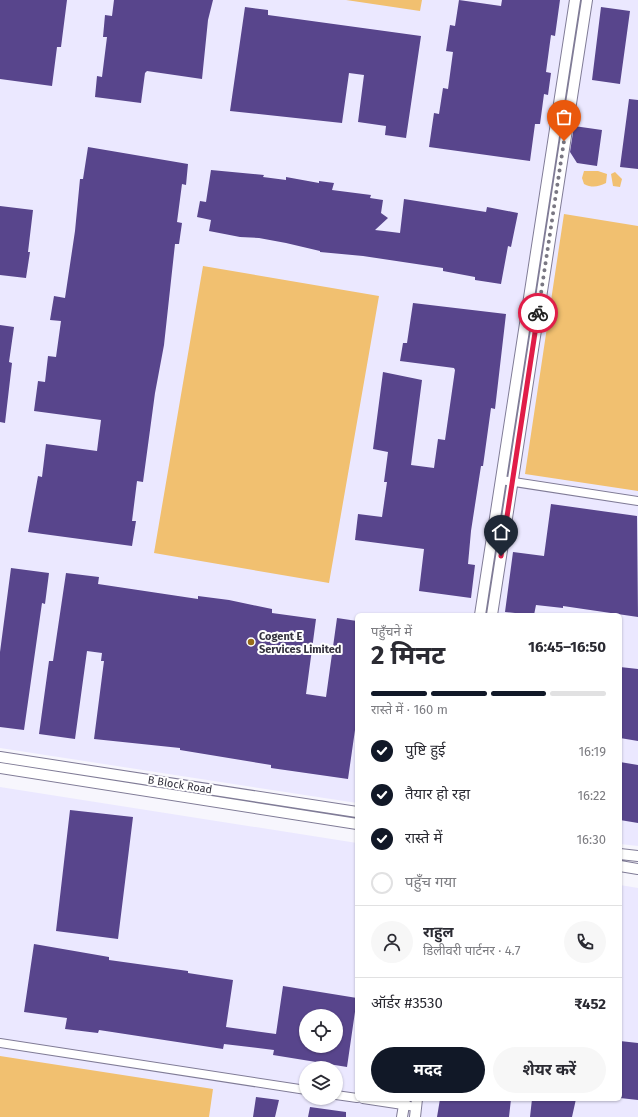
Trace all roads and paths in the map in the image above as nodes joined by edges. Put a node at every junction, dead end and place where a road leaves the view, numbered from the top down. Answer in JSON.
{"nodes":[{"id":1,"x":575,"y":0,"type":"edge"},
{"id":2,"x":587,"y":0,"type":"edge"},
{"id":3,"x":501,"y":480,"type":"junction"},
{"id":4,"x":512,"y":482,"type":"junction"},
{"id":5,"x":638,"y":501,"type":"edge"},
{"id":6,"x":480,"y":613,"type":"edge"},
{"id":7,"x":492,"y":613,"type":"edge"},
{"id":8,"x":0,"y":757,"type":"edge"},
{"id":9,"x":0,"y":768,"type":"edge"},
{"id":10,"x":355,"y":812,"type":"edge"},
{"id":11,"x":355,"y":824,"type":"edge"},
{"id":12,"x":622,"y":854,"type":"edge"},
{"id":13,"x":638,"y":856,"type":"edge"},
{"id":14,"x":622,"y":866,"type":"edge"},
{"id":15,"x":638,"y":869,"type":"edge"},
{"id":16,"x":0,"y":1043,"type":"edge"},
{"id":17,"x":299,"y":1089,"type":"edge"},
{"id":18,"x":343,"y":1096,"type":"edge"},
{"id":19,"x":355,"y":1098,"type":"edge"},
{"id":20,"x":391,"y":1101,"type":"edge"},
{"id":21,"x":405,"y":1102,"type":"edge"},
{"id":22,"x":416,"y":1108,"type":"edge"},
{"id":23,"x":402,"y":1117,"type":"edge"}],
"edges":[{"from":1,"to":3,"type":"street"},
{"from":2,"to":4,"type":"street"},
{"from":3,"to":4,"type":"street"},
{"from":3,"to":6,"type":"street"},
{"from":4,"to":5,"type":"street"},
{"from":4,"to":7,"type":"street"},
{"from":8,"to":10,"type":"street","name":"B Block Road"},
{"from":9,"to":11,"type":"street","name":"B Block Road"},
{"from":12,"to":13,"type":"street"},
{"from":14,"to":15,"type":"street"},
{"from":16,"to":17,"type":"street"},
{"from":18,"to":19,"type":"street"},
{"from":20,"to":21,"type":"street"},
{"from":21,"to":22,"type":"street"},
{"from":21,"to":23,"type":"street"}]}
